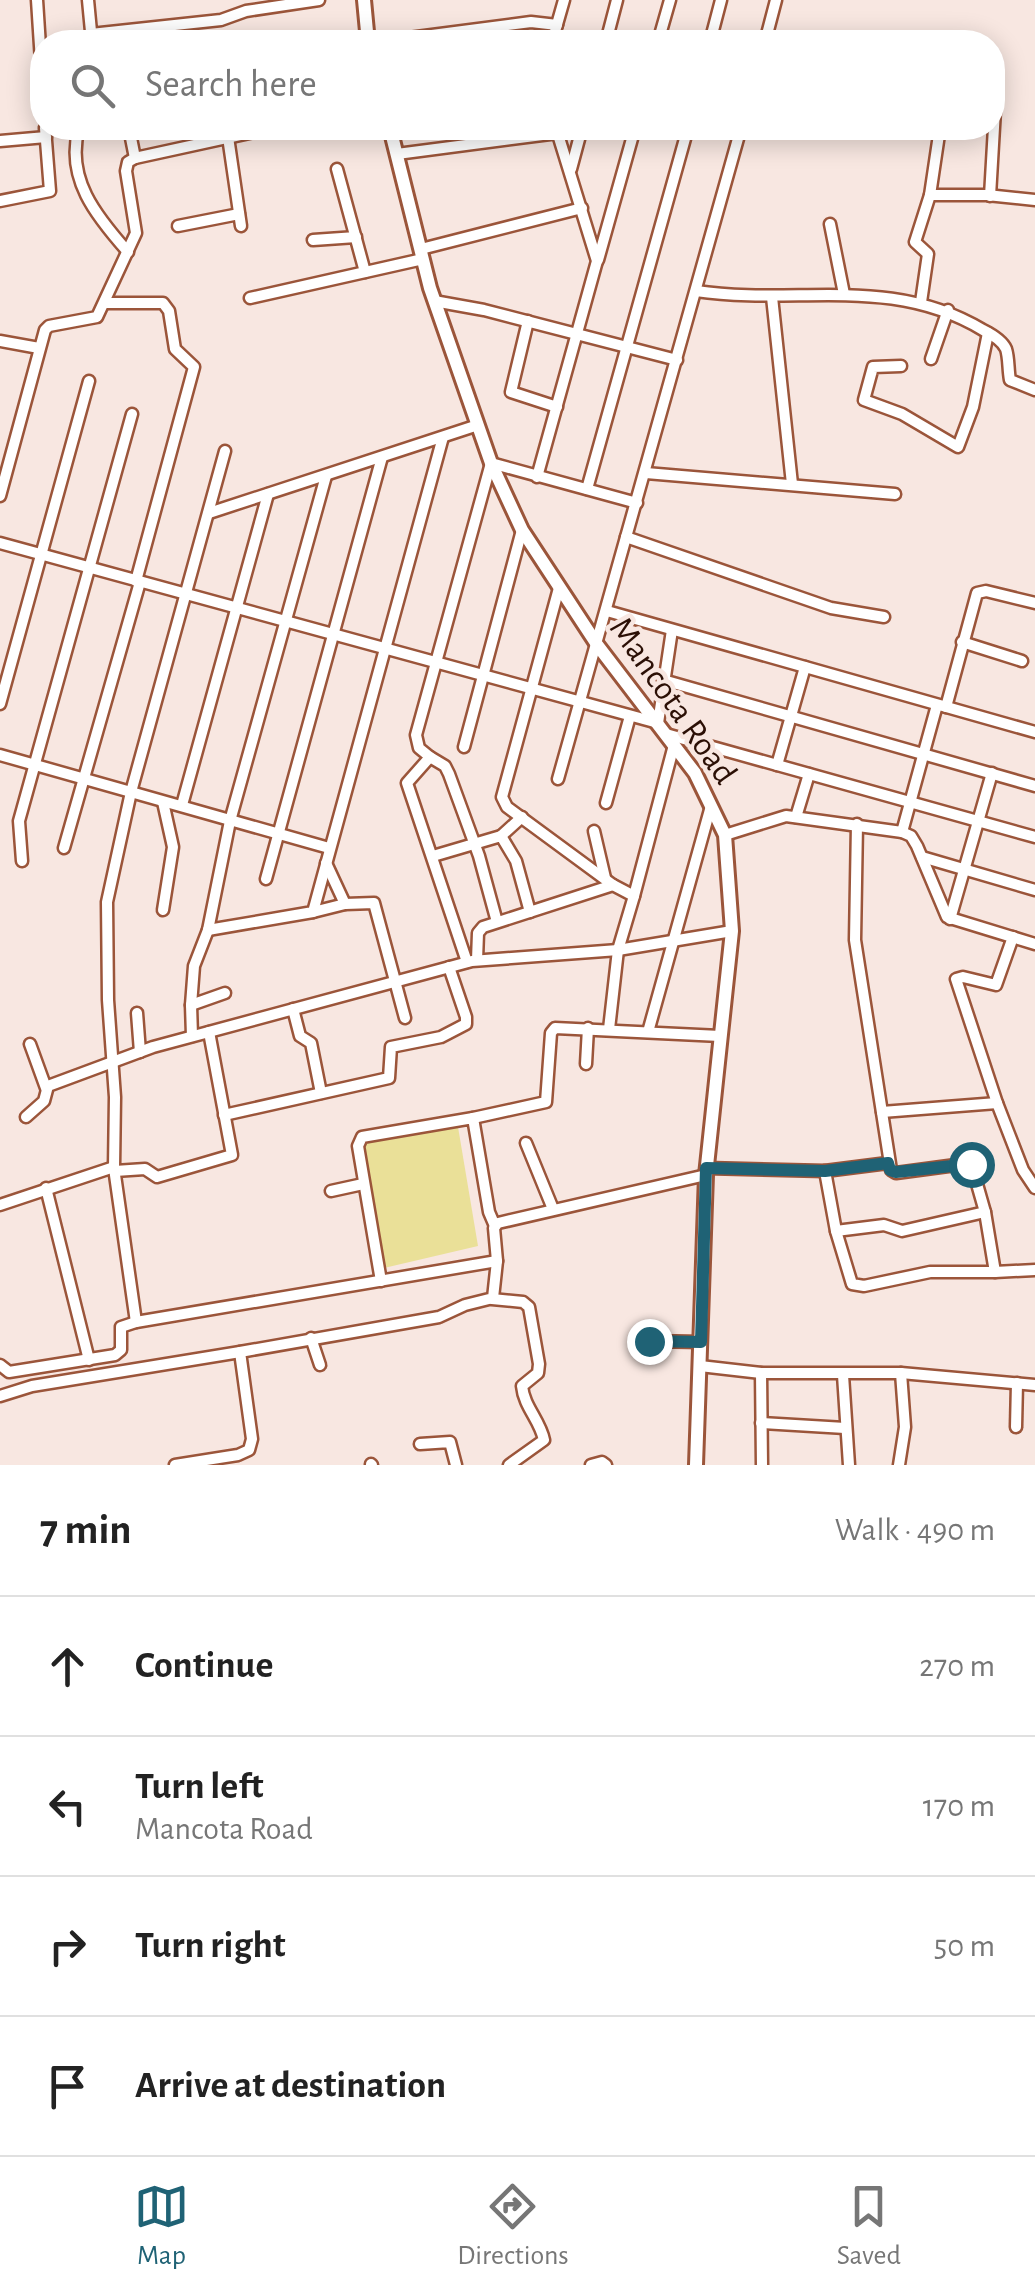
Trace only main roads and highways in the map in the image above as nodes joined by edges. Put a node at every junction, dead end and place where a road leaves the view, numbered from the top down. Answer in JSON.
{"nodes":[{"id":1,"x":364,"y":0,"type":"edge"},
{"id":2,"x":367,"y":30,"type":"edge"},
{"id":3,"x":394,"y":140,"type":"edge"},
{"id":4,"x":696,"y":1465,"type":"edge"}],
"edges":[{"from":1,"to":2,"type":"main road"},
{"from":3,"to":4,"type":"main road","name":"Mancota Road"}]}
